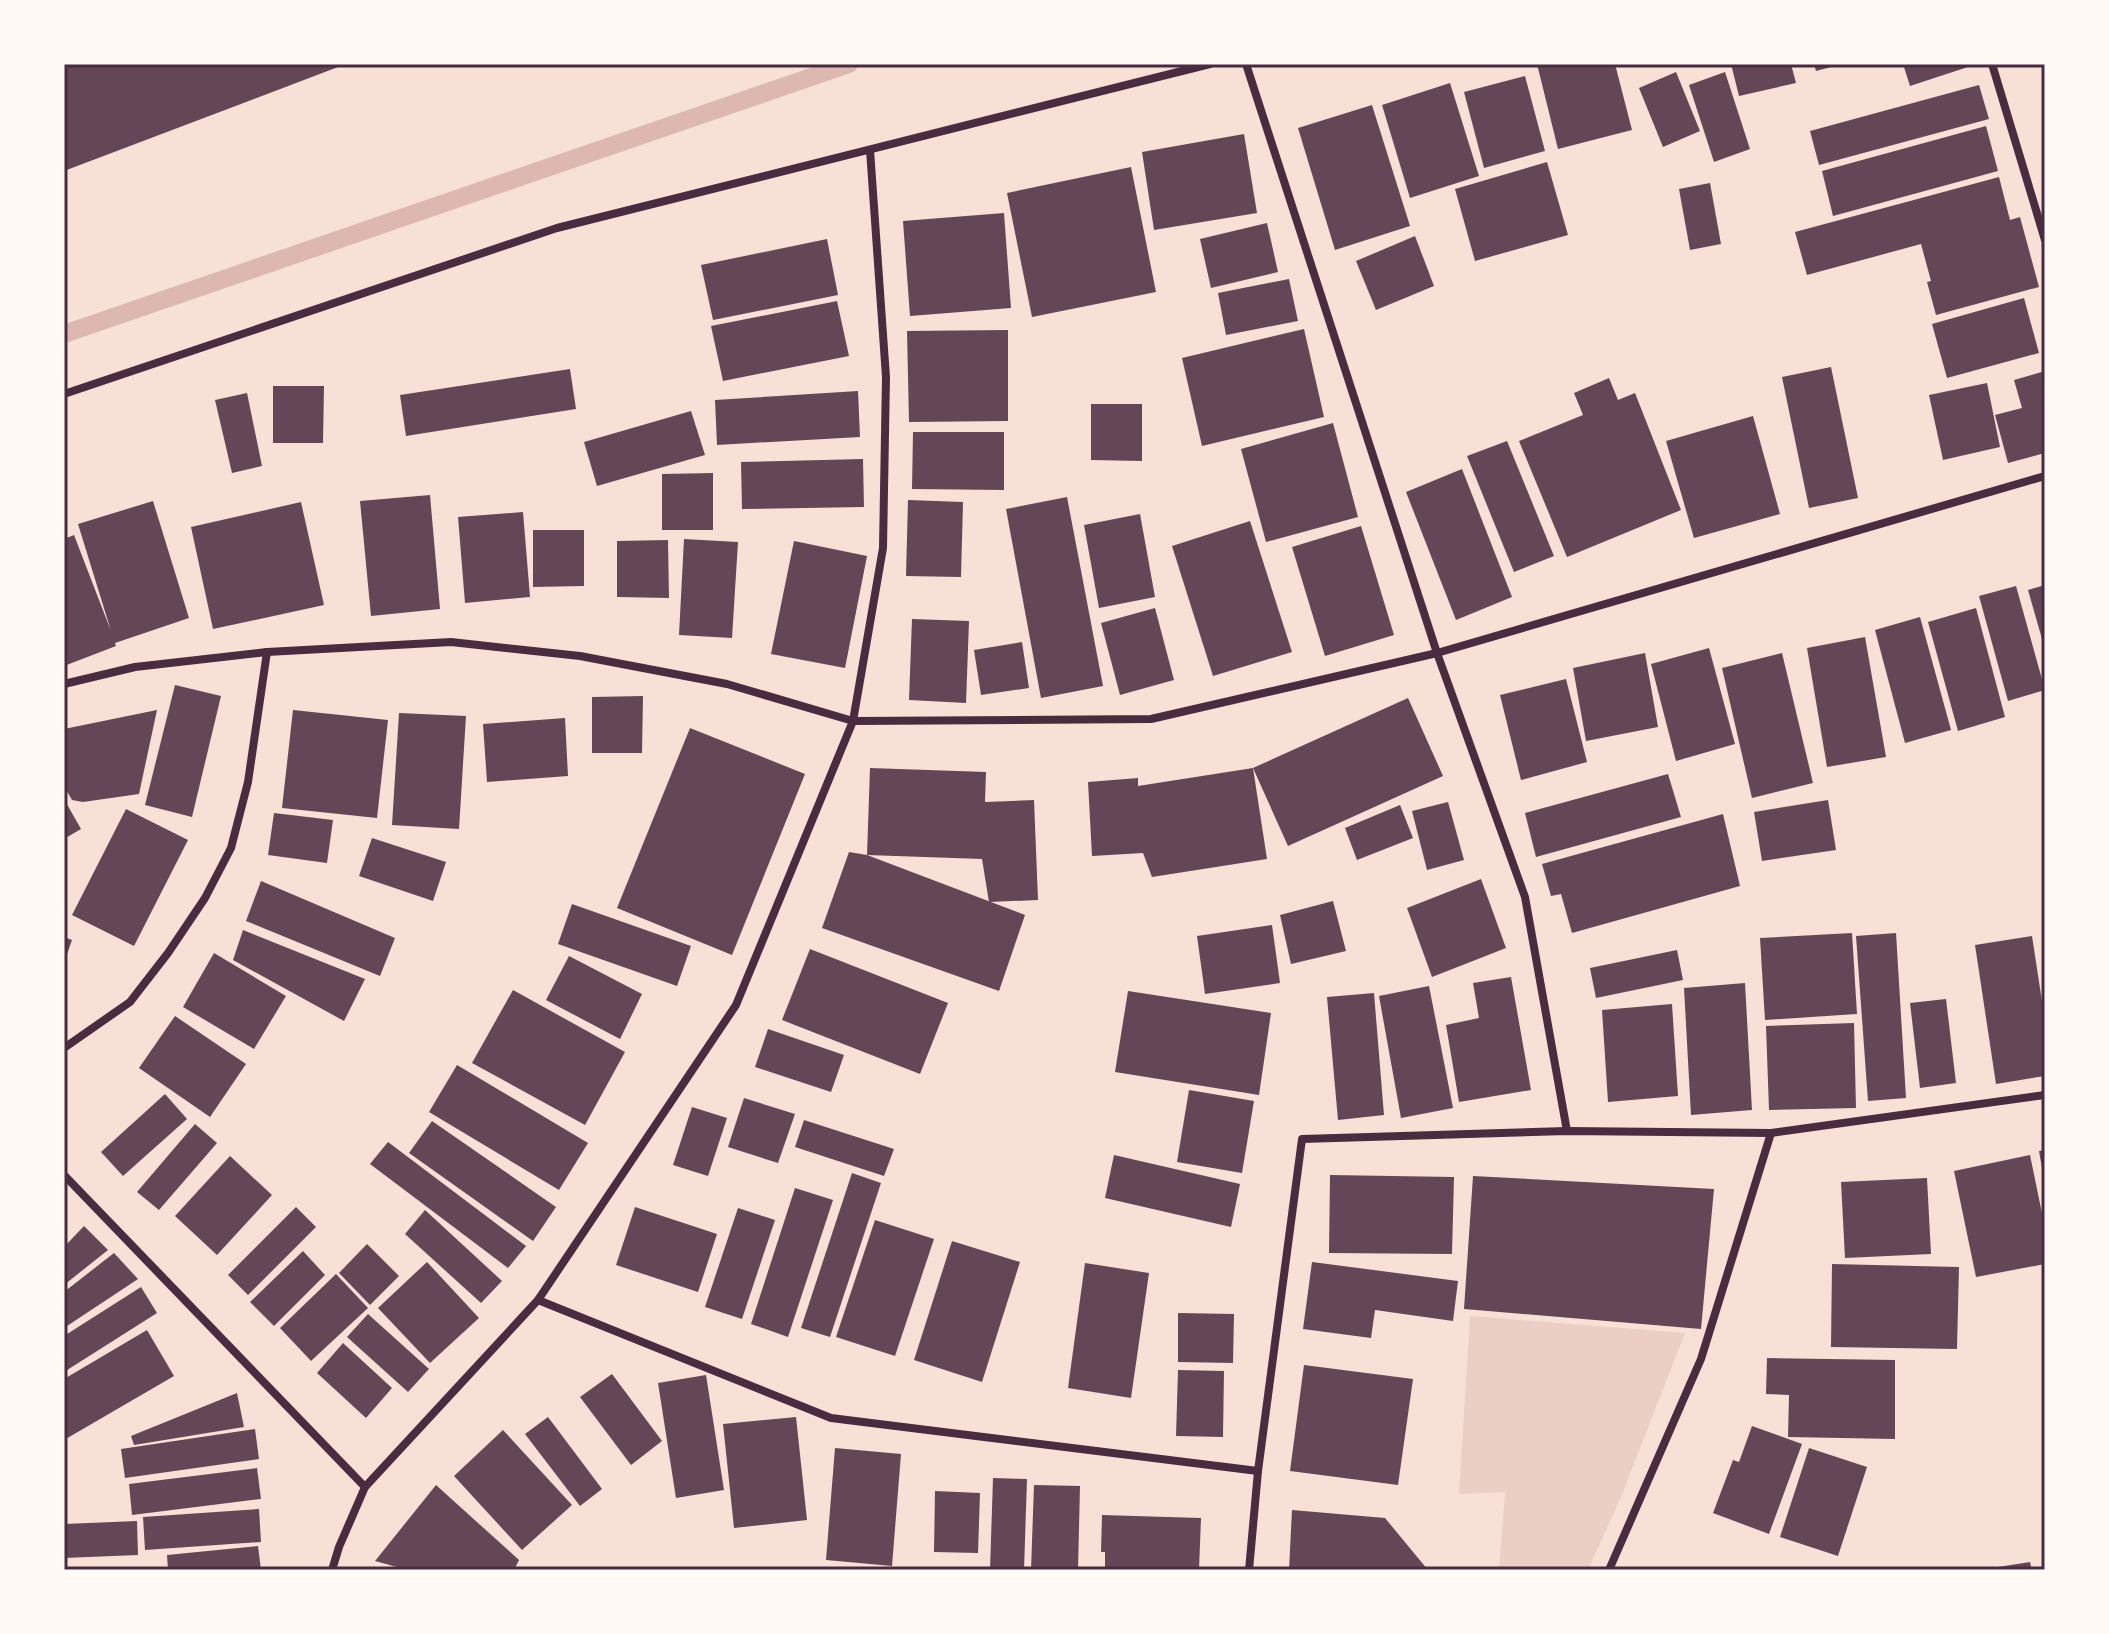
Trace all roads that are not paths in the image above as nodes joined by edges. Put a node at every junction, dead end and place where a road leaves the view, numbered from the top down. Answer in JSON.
{"nodes":[{"id":1,"x":1210,"y":64,"type":"edge"},
{"id":2,"x":1246,"y":64,"type":"edge"},
{"id":3,"x":1992,"y":64,"type":"edge"},
{"id":4,"x":870,"y":150,"type":"junction"},
{"id":5,"x":2045,"y":240,"type":"edge"},
{"id":6,"x":64,"y":394,"type":"edge"},
{"id":7,"x":2045,"y":476,"type":"edge"},
{"id":8,"x":267,"y":652,"type":"junction"},
{"id":9,"x":1437,"y":653,"type":"junction"},
{"id":10,"x":64,"y":684,"type":"edge"},
{"id":11,"x":853,"y":721,"type":"junction"},
{"id":12,"x":64,"y":1048,"type":"edge"},
{"id":13,"x":2045,"y":1095,"type":"edge"},
{"id":14,"x":1567,"y":1131,"type":"junction"},
{"id":15,"x":1771,"y":1133,"type":"junction"},
{"id":16,"x":64,"y":1175,"type":"edge"},
{"id":17,"x":538,"y":1300,"type":"junction"},
{"id":18,"x":1258,"y":1471,"type":"junction"},
{"id":19,"x":365,"y":1487,"type":"junction"},
{"id":20,"x":332,"y":1570,"type":"edge"},
{"id":21,"x":1249,"y":1570,"type":"edge"},
{"id":22,"x":1609,"y":1570,"type":"edge"}],
"edges":[{"from":1,"to":4,"type":"street"},
{"from":2,"to":9,"type":"street"},
{"from":3,"to":5,"type":"street"},
{"from":4,"to":6,"type":"street"},
{"from":4,"to":11,"type":"street"},
{"from":7,"to":9,"type":"street"},
{"from":8,"to":10,"type":"street"},
{"from":8,"to":11,"type":"street"},
{"from":8,"to":12,"type":"street"},
{"from":9,"to":11,"type":"street"},
{"from":9,"to":14,"type":"street"},
{"from":11,"to":17,"type":"street"},
{"from":13,"to":15,"type":"street"},
{"from":14,"to":15,"type":"street"},
{"from":14,"to":18,"type":"street"},
{"from":15,"to":22,"type":"street"},
{"from":16,"to":19,"type":"street"},
{"from":17,"to":18,"type":"street"},
{"from":17,"to":19,"type":"street"},
{"from":18,"to":21,"type":"street"},
{"from":19,"to":20,"type":"street"}]}
